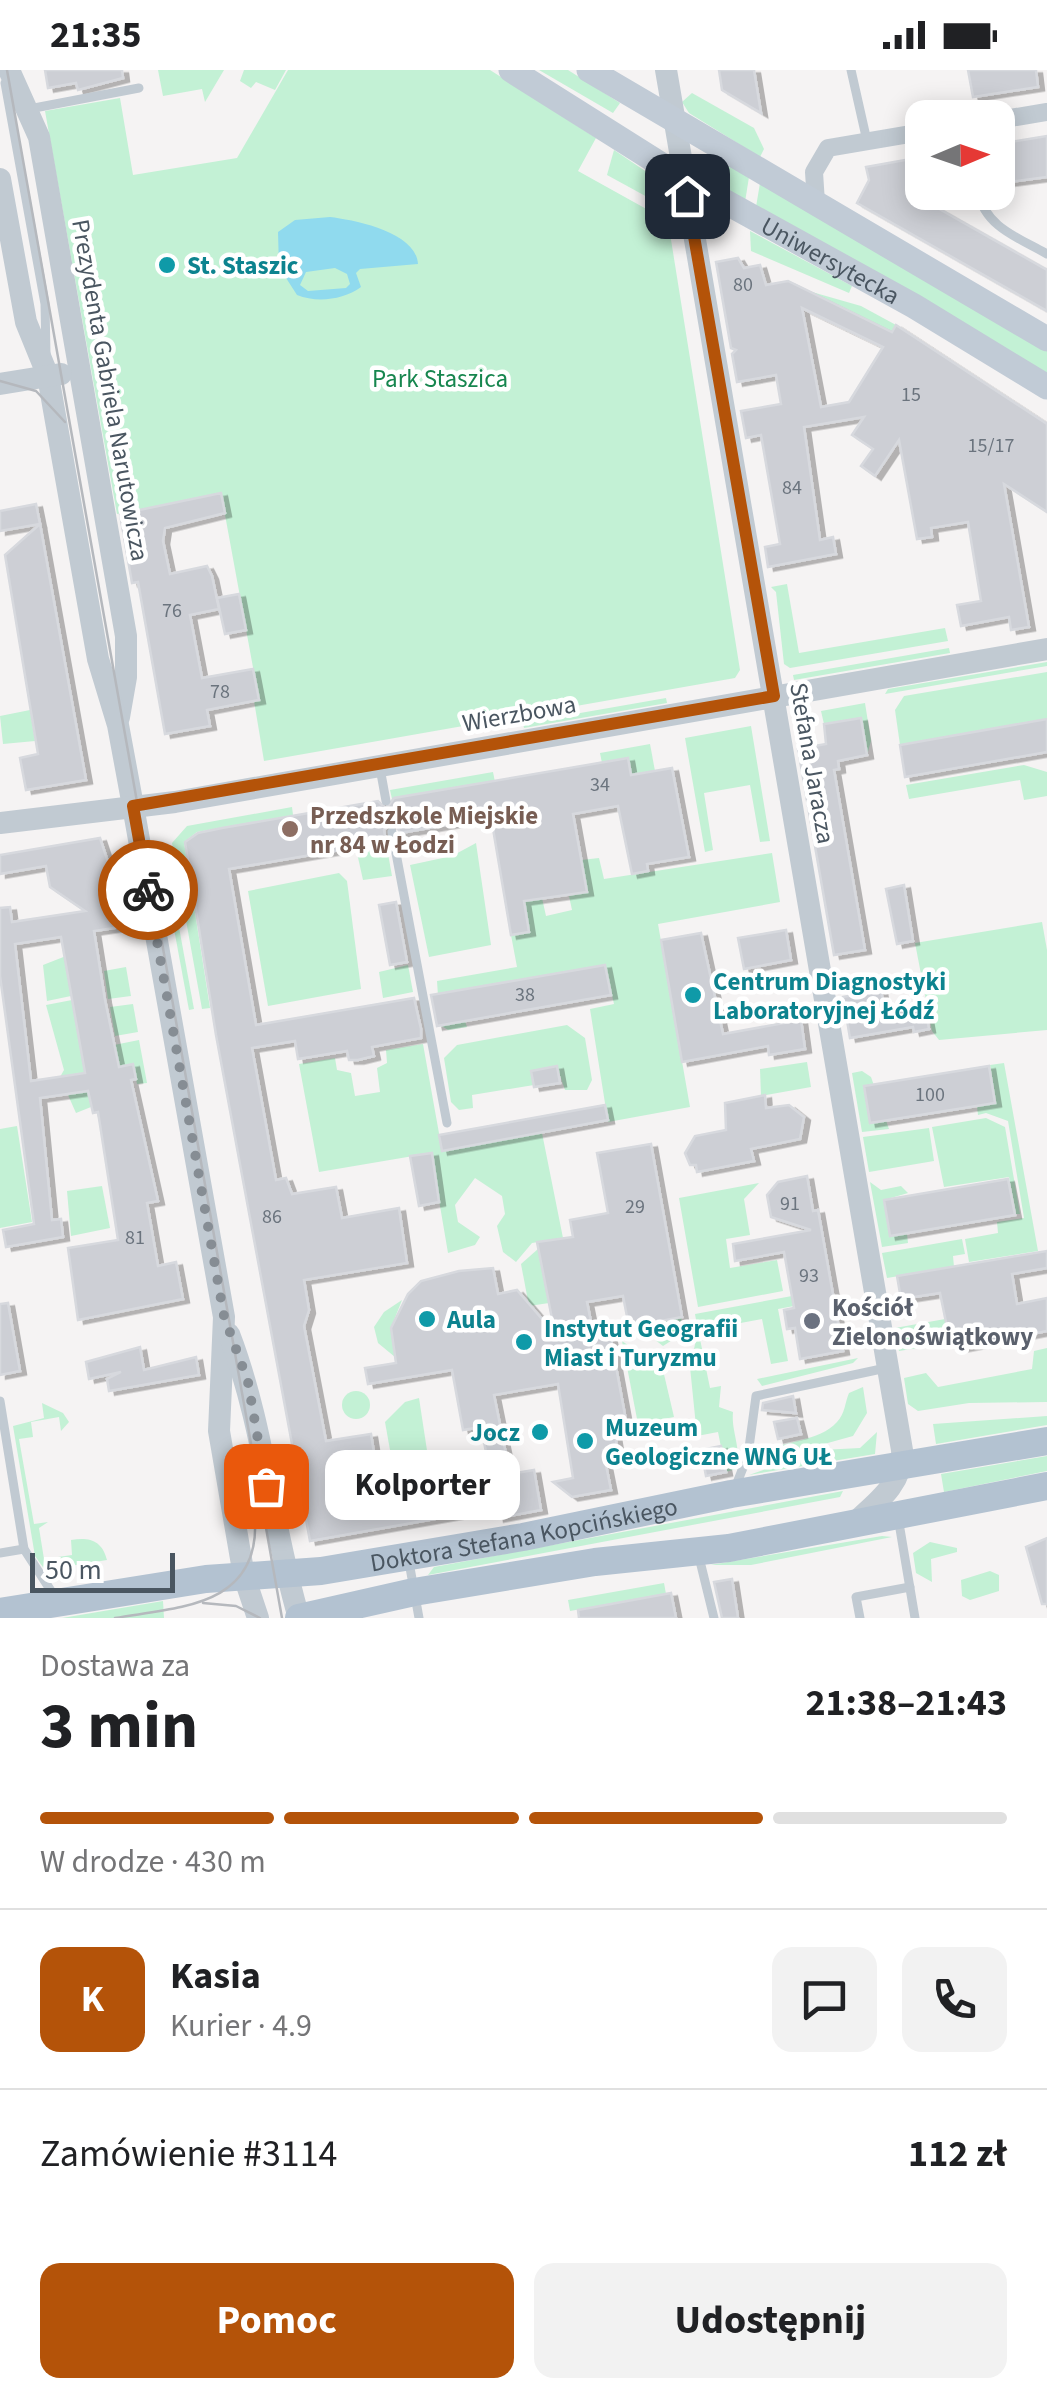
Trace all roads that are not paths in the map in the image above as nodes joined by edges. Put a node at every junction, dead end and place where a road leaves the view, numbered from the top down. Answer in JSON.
{"nodes":[{"id":1,"x":6,"y":70,"type":"edge"},
{"id":2,"x":512,"y":70,"type":"edge"},
{"id":3,"x":589,"y":70,"type":"edge"},
{"id":4,"x":666,"y":70,"type":"edge"},
{"id":5,"x":851,"y":70,"type":"edge"},
{"id":6,"x":139,"y":88,"type":"dead end"},
{"id":7,"x":30,"y":109,"type":"junction"},
{"id":8,"x":1047,"y":112,"type":"edge"},
{"id":9,"x":1015,"y":117,"type":"edge"},
{"id":10,"x":676,"y":123,"type":"junction"},
{"id":11,"x":905,"y":135,"type":"edge"},
{"id":12,"x":867,"y":141,"type":"junction"},
{"id":13,"x":0,"y":179,"type":"edge"},
{"id":14,"x":684,"y":179,"type":"junction"},
{"id":15,"x":816,"y":204,"type":"junction"},
{"id":16,"x":983,"y":210,"type":"edge"},
{"id":17,"x":1047,"y":254,"type":"edge"},
{"id":18,"x":1047,"y":339,"type":"edge"},
{"id":19,"x":79,"y":371,"type":"junction"},
{"id":20,"x":48,"y":376,"type":"junction"},
{"id":21,"x":0,"y":384,"type":"edge"},
{"id":22,"x":1047,"y":388,"type":"edge"},
{"id":23,"x":1047,"y":648,"type":"edge"},
{"id":24,"x":774,"y":696,"type":"junction"},
{"id":25,"x":118,"y":725,"type":"junction"},
{"id":26,"x":379,"y":766,"type":"junction"},
{"id":27,"x":386,"y":801,"type":"dead end"},
{"id":28,"x":133,"y":806,"type":"junction"},
{"id":29,"x":0,"y":823,"type":"edge"},
{"id":30,"x":392,"y":832,"type":"dead end"},
{"id":31,"x":447,"y":1123,"type":"dead end"},
{"id":32,"x":224,"y":1316,"type":"junction"},
{"id":33,"x":889,"y":1368,"type":"junction"},
{"id":34,"x":0,"y":1401,"type":"edge"},
{"id":35,"x":1047,"y":1441,"type":"edge"},
{"id":36,"x":4,"y":1447,"type":"edge"},
{"id":37,"x":903,"y":1466,"type":"junction"},
{"id":38,"x":1047,"y":1486,"type":"edge"},
{"id":39,"x":731,"y":1494,"type":"junction"},
{"id":40,"x":898,"y":1517,"type":"junction"},
{"id":41,"x":850,"y":1527,"type":"junction"},
{"id":42,"x":24,"y":1549,"type":"junction"},
{"id":43,"x":698,"y":1552,"type":"junction"},
{"id":44,"x":0,"y":1553,"type":"edge"},
{"id":45,"x":408,"y":1556,"type":"junction"},
{"id":46,"x":286,"y":1574,"type":"junction"},
{"id":47,"x":244,"y":1576,"type":"junction"},
{"id":48,"x":910,"y":1587,"type":"junction"},
{"id":49,"x":60,"y":1603,"type":"junction"},
{"id":50,"x":416,"y":1605,"type":"edge"},
{"id":51,"x":0,"y":1612,"type":"edge"},
{"id":52,"x":258,"y":1618,"type":"edge"},
{"id":53,"x":299,"y":1618,"type":"edge"},
{"id":54,"x":714,"y":1618,"type":"edge"},
{"id":55,"x":860,"y":1618,"type":"edge"},
{"id":56,"x":914,"y":1618,"type":"edge"}],
"edges":[{"from":1,"to":7,"type":"street","name":"Prezydenta Gabriela Narutowicza"},
{"from":1,"to":20,"type":"lane"},
{"from":2,"to":14,"type":"main road","name":"Uniwersytecka"},
{"from":3,"to":10,"type":"main road","name":"Uniwersytecka"},
{"from":4,"to":10,"type":"street","name":"Stefana Jaracza"},
{"from":5,"to":12,"type":"lane"},
{"from":6,"to":7,"type":"lane"},
{"from":7,"to":19,"type":"street","name":"Prezydenta Gabriela Narutowicza"},
{"from":8,"to":9,"type":"street"},
{"from":10,"to":14,"type":"street","name":"Stefana Jaracza"},
{"from":10,"to":15,"type":"main road","name":"Uniwersytecka"},
{"from":11,"to":12,"type":"street"},
{"from":12,"to":15,"type":"street"},
{"from":13,"to":20,"type":"street","name":"Prezydenta Gabriela Narutowicza"},
{"from":14,"to":22,"type":"main road","name":"Uniwersytecka"},
{"from":14,"to":24,"type":"street","name":"Stefana Jaracza"},
{"from":15,"to":18,"type":"main road","name":"Uniwersytecka"},
{"from":16,"to":17,"type":"lane"},
{"from":19,"to":20,"type":"street"},
{"from":19,"to":25,"type":"street","name":"Prezydenta Gabriela Narutowicza"},
{"from":20,"to":21,"type":"street"},
{"from":20,"to":25,"type":"street","name":"Prezydenta Gabriela Narutowicza"},
{"from":23,"to":24,"type":"street","name":"Wierzbowa"},
{"from":24,"to":26,"type":"street","name":"Wierzbowa"},
{"from":24,"to":33,"type":"street","name":"Stefana Jaracza"},
{"from":25,"to":28,"type":"street","name":"Prezydenta Gabriela Narutowicza"},
{"from":26,"to":27,"type":"lane"},
{"from":26,"to":28,"type":"street","name":"Wierzbowa"},
{"from":28,"to":29,"type":"street","name":"Wierzbowa"},
{"from":28,"to":32,"type":"street","name":"Prezydenta Gabriela Narutowicza"},
{"from":30,"to":31,"type":"lane"},
{"from":32,"to":46,"type":"street","name":"Prezydenta Gabriela Narutowicza"},
{"from":32,"to":47,"type":"street","name":"Prezydenta Gabriela Narutowicza"},
{"from":33,"to":37,"type":"street","name":"Stefana Jaracza"},
{"from":33,"to":39,"type":"lane"},
{"from":34,"to":36,"type":"lane"},
{"from":35,"to":37,"type":"main road","name":"Doktora Stefana Kopcińskiego"},
{"from":36,"to":42,"type":"lane"},
{"from":37,"to":39,"type":"main road","name":"Doktora Stefana Kopcińskiego"},
{"from":37,"to":41,"type":"street"},
{"from":38,"to":40,"type":"main road","name":"Doktora Stefana Kopcińskiego"},
{"from":39,"to":45,"type":"main road","name":"Doktora Stefana Kopcińskiego"},
{"from":40,"to":41,"type":"main road","name":"Doktora Stefana Kopcińskiego"},
{"from":40,"to":48,"type":"lane"},
{"from":41,"to":43,"type":"main road","name":"Doktora Stefana Kopcińskiego"},
{"from":42,"to":44,"type":"lane"},
{"from":42,"to":49,"type":"lane"},
{"from":43,"to":50,"type":"main road","name":"Doktora Stefana Kopcińskiego"},
{"from":43,"to":54,"type":"lane"},
{"from":45,"to":46,"type":"main road","name":"Doktora Stefana Kopcińskiego"},
{"from":45,"to":50,"type":"lane"},
{"from":46,"to":47,"type":"main road","name":"Doktora Stefana Kopcińskiego"},
{"from":46,"to":53,"type":"street","name":"Prezydenta Gabriela Narutowicza"},
{"from":47,"to":49,"type":"main road","name":"Doktora Stefana Kopcińskiego"},
{"from":47,"to":52,"type":"street","name":"Prezydenta Gabriela Narutowicza"},
{"from":48,"to":55,"type":"lane"},
{"from":48,"to":56,"type":"lane"},
{"from":49,"to":51,"type":"main road","name":"Doktora Stefana Kopcińskiego"},
{"from":50,"to":53,"type":"main road","name":"Doktora Stefana Kopcińskiego"}]}
